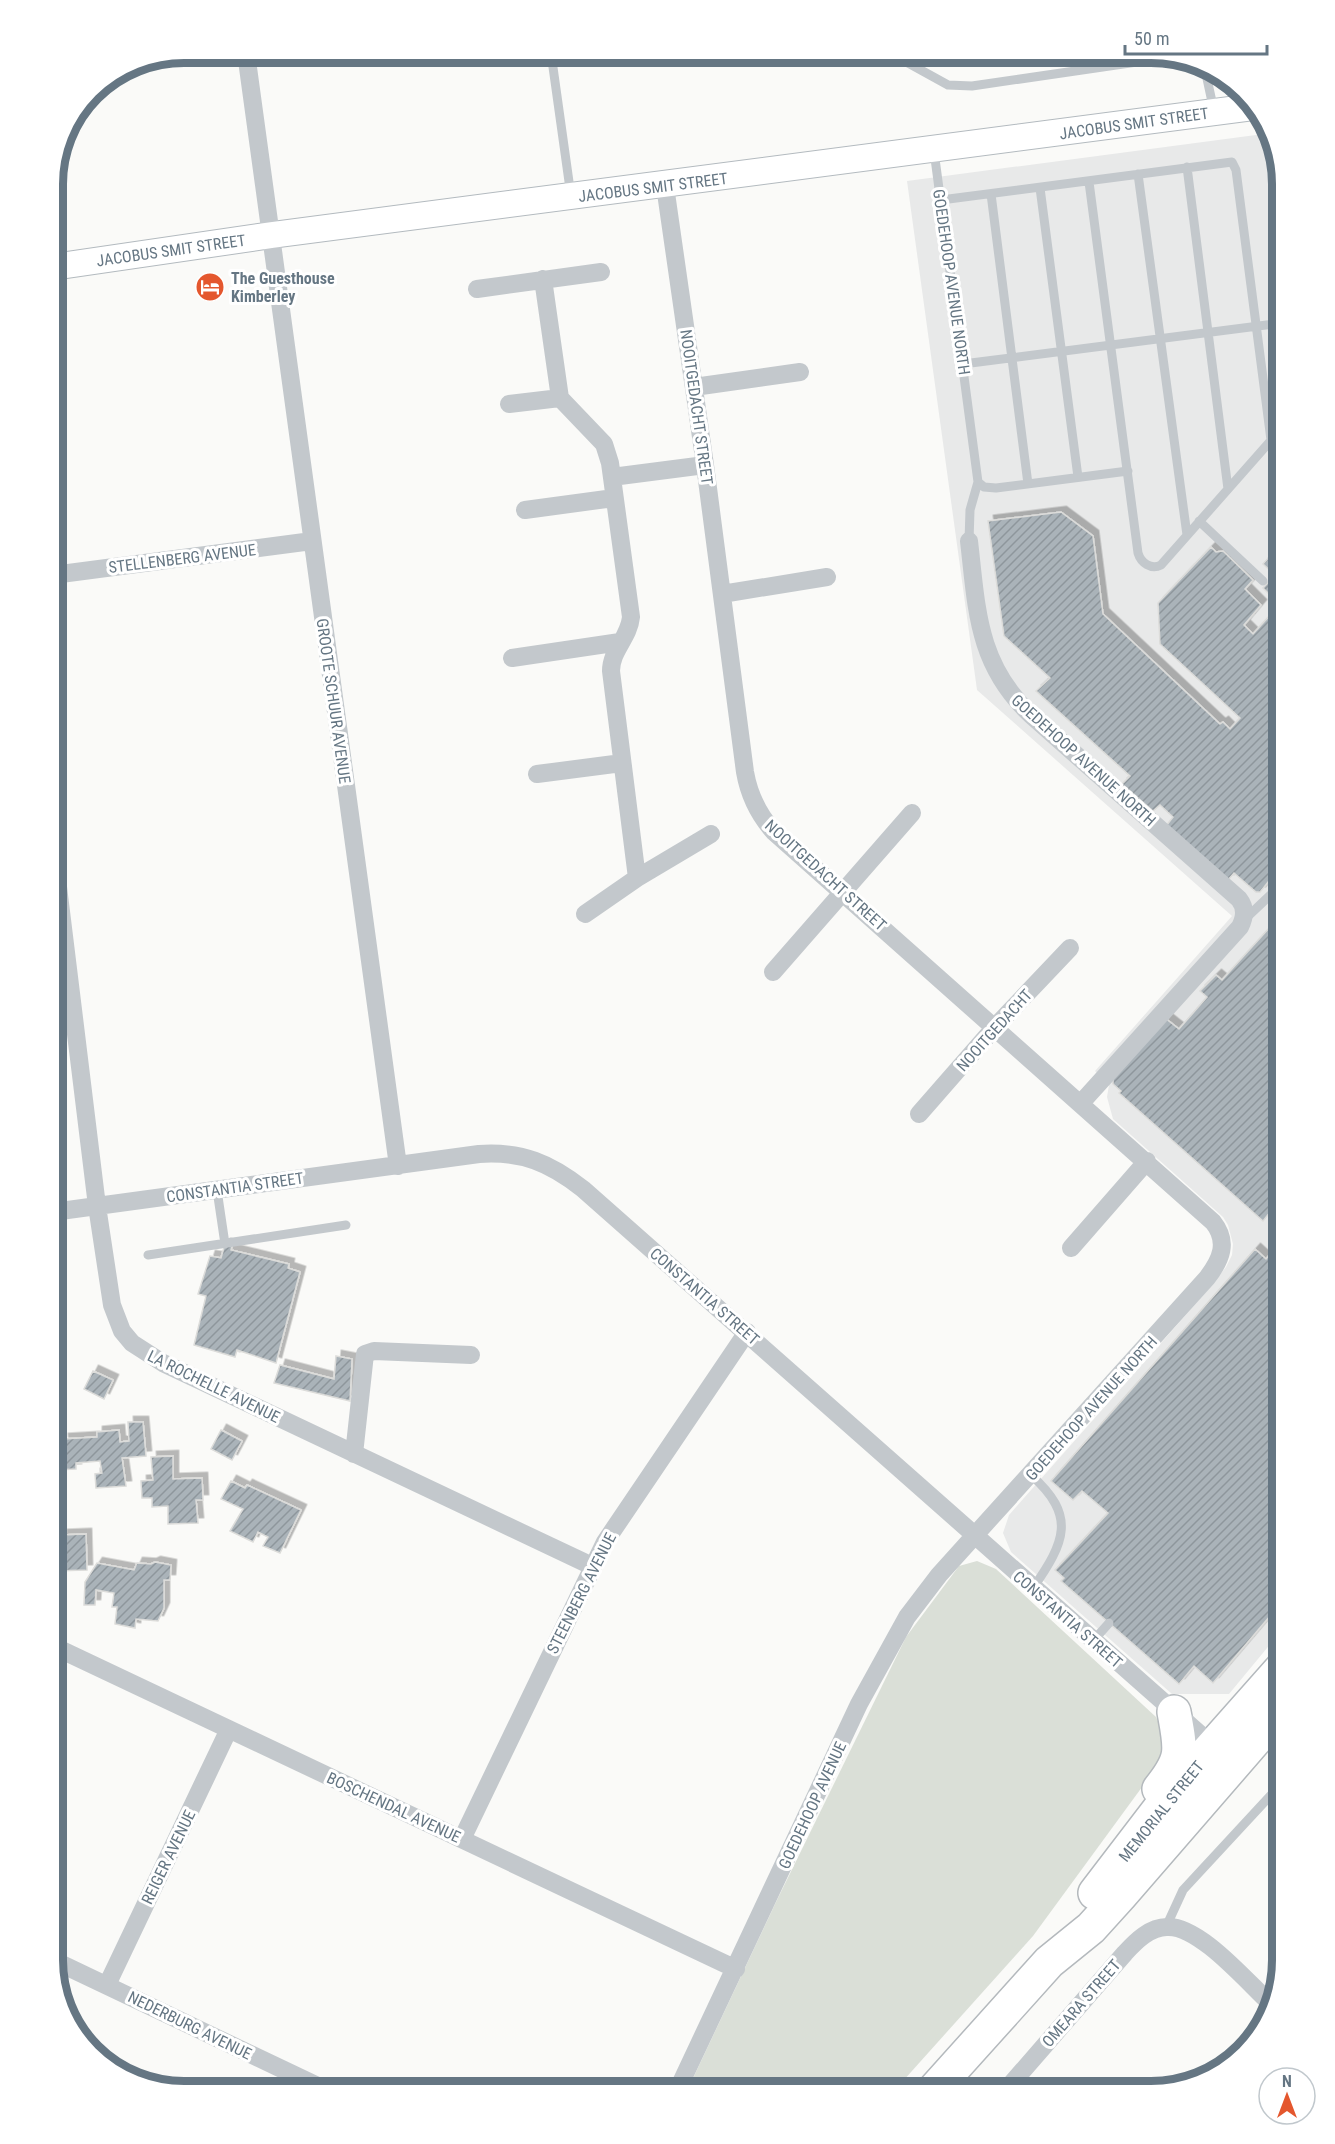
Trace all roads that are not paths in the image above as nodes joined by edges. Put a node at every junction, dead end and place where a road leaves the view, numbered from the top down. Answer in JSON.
{"nodes":[{"id":1,"x":248,"y":63,"type":"edge"},
{"id":2,"x":552,"y":63,"type":"edge"},
{"id":3,"x":908,"y":63,"type":"edge"},
{"id":4,"x":1130,"y":63,"type":"edge"},
{"id":5,"x":1206,"y":76,"type":"edge"},
{"id":6,"x":1245,"y":108,"type":"edge"},
{"id":7,"x":1214,"y":112,"type":"junction"},
{"id":8,"x":934,"y":150,"type":"junction"},
{"id":9,"x":1187,"y":167,"type":"junction"},
{"id":10,"x":1138,"y":174,"type":"junction"},
{"id":11,"x":1089,"y":182,"type":"junction"},
{"id":12,"x":665,"y":186,"type":"junction"},
{"id":13,"x":1040,"y":188,"type":"junction"},
{"id":14,"x":991,"y":194,"type":"junction"},
{"id":15,"x":571,"y":197,"type":"junction"},
{"id":16,"x":941,"y":200,"type":"junction"},
{"id":17,"x":272,"y":235,"type":"junction"},
{"id":18,"x":63,"y":266,"type":"edge"},
{"id":19,"x":601,"y":272,"type":"dead end"},
{"id":20,"x":543,"y":279,"type":"junction"},
{"id":21,"x":477,"y":289,"type":"dead end"},
{"id":22,"x":1272,"y":324,"type":"edge"},
{"id":23,"x":1256,"y":326,"type":"junction"},
{"id":24,"x":1208,"y":332,"type":"junction"},
{"id":25,"x":1159,"y":339,"type":"junction"},
{"id":26,"x":1111,"y":345,"type":"junction"},
{"id":27,"x":1061,"y":352,"type":"junction"},
{"id":28,"x":1012,"y":358,"type":"junction"},
{"id":29,"x":963,"y":364,"type":"junction"},
{"id":30,"x":800,"y":372,"type":"dead end"},
{"id":31,"x":694,"y":387,"type":"junction"},
{"id":32,"x":560,"y":398,"type":"junction"},
{"id":33,"x":509,"y":404,"type":"dead end"},
{"id":34,"x":1271,"y":440,"type":"joint"},
{"id":35,"x":705,"y":465,"type":"junction"},
{"id":36,"x":1128,"y":471,"type":"junction"},
{"id":37,"x":612,"y":477,"type":"junction"},
{"id":38,"x":1078,"y":477,"type":"junction"},
{"id":39,"x":978,"y":482,"type":"junction"},
{"id":40,"x":1028,"y":484,"type":"junction"},
{"id":41,"x":1228,"y":489,"type":"junction"},
{"id":42,"x":614,"y":498,"type":"junction"},
{"id":43,"x":525,"y":510,"type":"dead end"},
{"id":44,"x":1199,"y":521,"type":"junction"},
{"id":45,"x":1187,"y":536,"type":"junction"},
{"id":46,"x":312,"y":541,"type":"junction"},
{"id":47,"x":969,"y":541,"type":"joint"},
{"id":48,"x":63,"y":574,"type":"edge"},
{"id":49,"x":827,"y":577,"type":"dead end"},
{"id":50,"x":1263,"y":580,"type":"dead end"},
{"id":51,"x":722,"y":594,"type":"junction"},
{"id":52,"x":620,"y":642,"type":"junction"},
{"id":53,"x":512,"y":658,"type":"dead end"},
{"id":54,"x":622,"y":763,"type":"junction"},
{"id":55,"x":537,"y":774,"type":"dead end"},
{"id":56,"x":912,"y":813,"type":"dead end"},
{"id":57,"x":711,"y":834,"type":"dead end"},
{"id":58,"x":637,"y":878,"type":"junction"},
{"id":59,"x":843,"y":892,"type":"junction"},
{"id":60,"x":1272,"y":894,"type":"edge"},
{"id":61,"x":585,"y":914,"type":"dead end"},
{"id":62,"x":1243,"y":922,"type":"junction"},
{"id":63,"x":63,"y":928,"type":"edge"},
{"id":64,"x":1070,"y":948,"type":"dead end"},
{"id":65,"x":773,"y":972,"type":"dead end"},
{"id":66,"x":995,"y":1027,"type":"junction"},
{"id":67,"x":1081,"y":1103,"type":"junction"},
{"id":68,"x":919,"y":1114,"type":"dead end"},
{"id":69,"x":1147,"y":1161,"type":"junction"},
{"id":70,"x":398,"y":1166,"type":"junction"},
{"id":71,"x":217,"y":1190,"type":"junction"},
{"id":72,"x":97,"y":1206,"type":"junction"},
{"id":73,"x":63,"y":1211,"type":"edge"},
{"id":74,"x":346,"y":1226,"type":"dead end"},
{"id":75,"x":225,"y":1244,"type":"junction"},
{"id":76,"x":1071,"y":1248,"type":"dead end"},
{"id":77,"x":148,"y":1256,"type":"dead end"},
{"id":78,"x":1207,"y":1278,"type":"joint"},
{"id":79,"x":747,"y":1332,"type":"junction"},
{"id":80,"x":471,"y":1354,"type":"dead end"},
{"id":81,"x":354,"y":1454,"type":"junction"},
{"id":82,"x":1031,"y":1474,"type":"junction"},
{"id":83,"x":975,"y":1537,"type":"junction"},
{"id":84,"x":592,"y":1566,"type":"junction"},
{"id":85,"x":1033,"y":1587,"type":"junction"},
{"id":86,"x":1109,"y":1623,"type":"dead end"},
{"id":87,"x":1093,"y":1641,"type":"junction"},
{"id":88,"x":63,"y":1651,"type":"edge"},
{"id":89,"x":1272,"y":1683,"type":"edge"},
{"id":90,"x":1174,"y":1712,"type":"junction"},
{"id":91,"x":1272,"y":1717,"type":"edge"},
{"id":92,"x":229,"y":1729,"type":"junction"},
{"id":93,"x":1224,"y":1755,"type":"junction"},
{"id":94,"x":1272,"y":1794,"type":"edge"},
{"id":95,"x":462,"y":1839,"type":"junction"},
{"id":96,"x":1091,"y":1899,"type":"junction"},
{"id":97,"x":1166,"y":1927,"type":"junction"},
{"id":98,"x":1049,"y":1962,"type":"junction"},
{"id":99,"x":63,"y":1965,"type":"edge"},
{"id":100,"x":736,"y":1969,"type":"junction"},
{"id":101,"x":107,"y":1985,"type":"junction"},
{"id":102,"x":1266,"y":1999,"type":"edge"},
{"id":103,"x":307,"y":2081,"type":"edge"},
{"id":104,"x":682,"y":2081,"type":"edge"},
{"id":105,"x":942,"y":2081,"type":"edge"},
{"id":106,"x":1014,"y":2081,"type":"edge"}],
"edges":[{"from":1,"to":17,"type":"street","name":"GROOTE SCHUUR AVENUE"},
{"from":2,"to":15,"type":"lane"},
{"from":3,"to":4,"type":"lane"},
{"from":5,"to":7,"type":"lane"},
{"from":6,"to":7,"type":"street","name":"JACOBUS SMIT STREET"},
{"from":7,"to":8,"type":"street","name":"JACOBUS SMIT STREET"},
{"from":8,"to":12,"type":"street","name":"JACOBUS SMIT STREET"},
{"from":8,"to":16,"type":"lane","name":"GOEDEHOOP AVENUE NORTH"},
{"from":9,"to":10,"type":"lane"},
{"from":9,"to":23,"type":"lane"},
{"from":9,"to":24,"type":"lane"},
{"from":10,"to":11,"type":"lane"},
{"from":10,"to":25,"type":"lane"},
{"from":11,"to":13,"type":"lane"},
{"from":11,"to":26,"type":"lane"},
{"from":12,"to":15,"type":"street","name":"JACOBUS SMIT STREET"},
{"from":12,"to":31,"type":"street","name":"NOOITGEDACHT STREET"},
{"from":13,"to":14,"type":"lane"},
{"from":13,"to":27,"type":"lane"},
{"from":14,"to":16,"type":"lane"},
{"from":14,"to":28,"type":"lane"},
{"from":15,"to":17,"type":"street","name":"JACOBUS SMIT STREET"},
{"from":16,"to":29,"type":"lane","name":"GOEDEHOOP AVENUE NORTH"},
{"from":17,"to":18,"type":"street","name":"JACOBUS SMIT STREET"},
{"from":17,"to":46,"type":"street","name":"GROOTE SCHUUR AVENUE"},
{"from":19,"to":20,"type":"street"},
{"from":20,"to":21,"type":"street"},
{"from":20,"to":32,"type":"street"},
{"from":22,"to":23,"type":"lane"},
{"from":23,"to":24,"type":"lane"},
{"from":23,"to":34,"type":"lane"},
{"from":24,"to":25,"type":"lane"},
{"from":24,"to":41,"type":"lane"},
{"from":25,"to":26,"type":"lane"},
{"from":25,"to":45,"type":"lane"},
{"from":26,"to":27,"type":"lane"},
{"from":26,"to":36,"type":"lane"},
{"from":27,"to":28,"type":"lane"},
{"from":27,"to":38,"type":"lane"},
{"from":28,"to":29,"type":"lane"},
{"from":28,"to":40,"type":"lane"},
{"from":29,"to":39,"type":"lane","name":"GOEDEHOOP AVENUE NORTH"},
{"from":30,"to":31,"type":"street"},
{"from":31,"to":35,"type":"street","name":"NOOITGEDACHT STREET"},
{"from":32,"to":33,"type":"street"},
{"from":32,"to":37,"type":"street"},
{"from":34,"to":41,"type":"lane"},
{"from":35,"to":37,"type":"street"},
{"from":35,"to":51,"type":"street","name":"NOOITGEDACHT STREET"},
{"from":36,"to":38,"type":"lane"},
{"from":36,"to":45,"type":"lane"},
{"from":37,"to":42,"type":"street"},
{"from":38,"to":40,"type":"lane"},
{"from":39,"to":40,"type":"lane"},
{"from":39,"to":47,"type":"lane","name":"GOEDEHOOP AVENUE NORTH"},
{"from":41,"to":44,"type":"lane"},
{"from":42,"to":43,"type":"street"},
{"from":42,"to":52,"type":"street"},
{"from":44,"to":45,"type":"lane"},
{"from":44,"to":50,"type":"lane"},
{"from":46,"to":48,"type":"street","name":"STELLENBERG AVENUE"},
{"from":46,"to":70,"type":"street","name":"GROOTE SCHUUR AVENUE"},
{"from":47,"to":62,"type":"street","name":"GOEDEHOOP AVENUE NORTH"},
{"from":49,"to":51,"type":"street"},
{"from":51,"to":59,"type":"street","name":"NOOITGEDACHT STREET"},
{"from":52,"to":53,"type":"street"},
{"from":52,"to":54,"type":"street"},
{"from":54,"to":55,"type":"street"},
{"from":54,"to":58,"type":"street"},
{"from":56,"to":59,"type":"street"},
{"from":57,"to":58,"type":"street"},
{"from":58,"to":61,"type":"street"},
{"from":59,"to":65,"type":"street"},
{"from":59,"to":66,"type":"street","name":"NOOITGEDACHT STREET"},
{"from":60,"to":62,"type":"lane"},
{"from":62,"to":67,"type":"street"},
{"from":63,"to":72,"type":"street","name":"LA ROCHELLE AVENUE"},
{"from":64,"to":66,"type":"street","name":"NOOITGEDACHT"},
{"from":66,"to":67,"type":"street","name":"NOOITGEDACHT STREET"},
{"from":66,"to":68,"type":"street","name":"NOOITGEDACHT"},
{"from":67,"to":69,"type":"street","name":"NOOITGEDACHT STREET"},
{"from":69,"to":76,"type":"street"},
{"from":69,"to":78,"type":"street","name":"NOOITGEDACHT STREET"},
{"from":70,"to":71,"type":"street","name":"CONSTANTIA STREET"},
{"from":70,"to":79,"type":"street","name":"CONSTANTIA STREET"},
{"from":71,"to":72,"type":"street","name":"CONSTANTIA STREET"},
{"from":71,"to":75,"type":"lane"},
{"from":72,"to":73,"type":"street","name":"CONSTANTIA STREET"},
{"from":72,"to":81,"type":"street","name":"LA ROCHELLE AVENUE"},
{"from":74,"to":75,"type":"lane"},
{"from":75,"to":77,"type":"lane"},
{"from":78,"to":82,"type":"street","name":"GOEDEHOOP AVENUE NORTH"},
{"from":79,"to":83,"type":"street","name":"CONSTANTIA STREET"},
{"from":79,"to":84,"type":"street","name":"STEENBERG AVENUE"},
{"from":80,"to":81,"type":"street"},
{"from":81,"to":84,"type":"street","name":"LA ROCHELLE AVENUE"},
{"from":82,"to":83,"type":"street","name":"GOEDEHOOP AVENUE NORTH"},
{"from":82,"to":85,"type":"lane"},
{"from":83,"to":85,"type":"street","name":"CONSTANTIA STREET"},
{"from":83,"to":100,"type":"street","name":"GOEDEHOOP AVENUE"},
{"from":84,"to":95,"type":"street","name":"STEENBERG AVENUE"},
{"from":85,"to":87,"type":"street","name":"CONSTANTIA STREET"},
{"from":86,"to":87,"type":"lane"},
{"from":87,"to":90,"type":"street","name":"CONSTANTIA STREET"},
{"from":88,"to":92,"type":"street","name":"BOSCHENDAL AVENUE"},
{"from":89,"to":93,"type":"highway","name":"MEMORIAL STREET"},
{"from":90,"to":93,"type":"street","name":"CONSTANTIA STREET"},
{"from":90,"to":96,"type":"highway"},
{"from":91,"to":93,"type":"highway","name":"MEMORIAL STREET"},
{"from":92,"to":95,"type":"street","name":"BOSCHENDAL AVENUE"},
{"from":92,"to":101,"type":"street","name":"REIGER AVENUE"},
{"from":93,"to":96,"type":"highway","name":"MEMORIAL STREET"},
{"from":93,"to":98,"type":"highway","name":"MEMORIAL STREET"},
{"from":94,"to":97,"type":"lane"},
{"from":95,"to":100,"type":"street","name":"BOSCHENDAL AVENUE"},
{"from":96,"to":98,"type":"highway","name":"MEMORIAL STREET"},
{"from":97,"to":102,"type":"street"},
{"from":97,"to":106,"type":"street","name":"OMEARA STREET"},
{"from":98,"to":105,"type":"highway","name":"MEMORIAL STREET"},
{"from":99,"to":101,"type":"street","name":"NEDERBURG AVENUE"},
{"from":100,"to":104,"type":"street","name":"GOEDEHOOP AVENUE"},
{"from":101,"to":103,"type":"street","name":"NEDERBURG AVENUE"}]}
